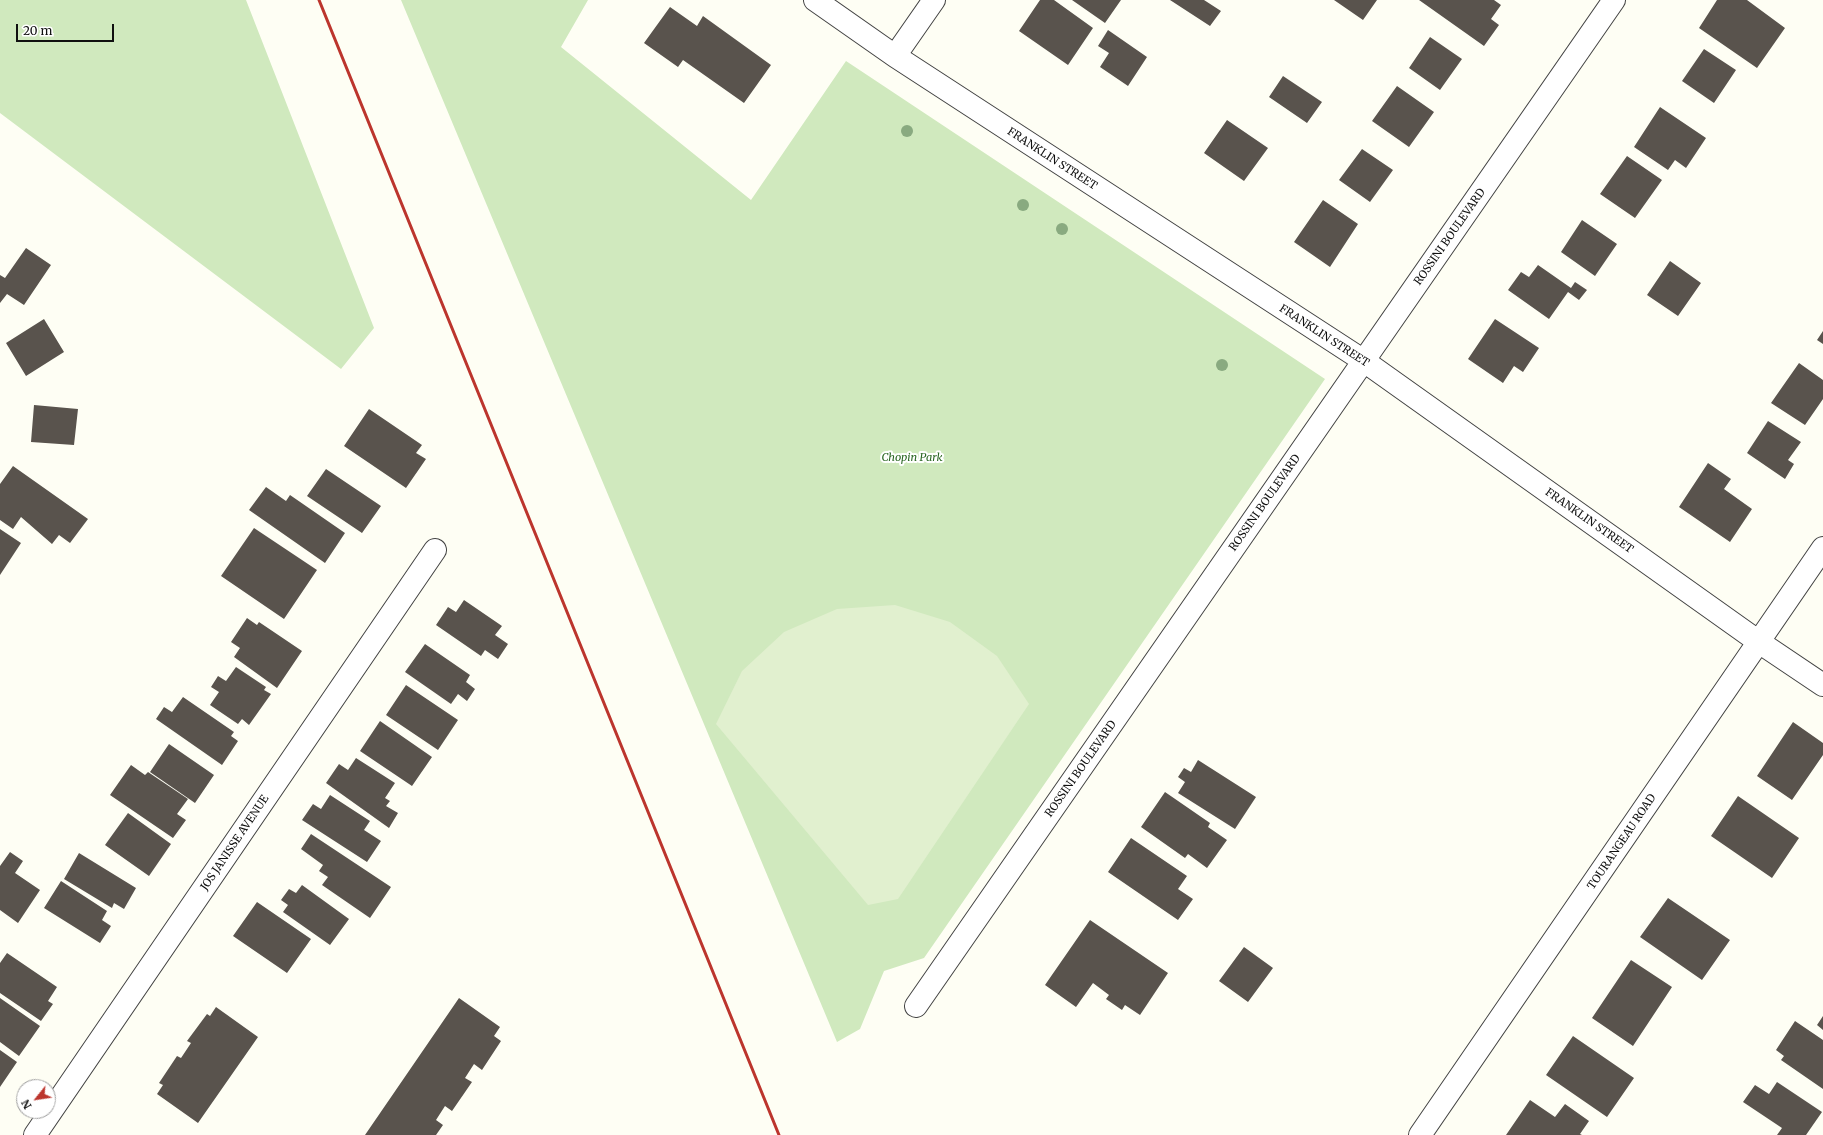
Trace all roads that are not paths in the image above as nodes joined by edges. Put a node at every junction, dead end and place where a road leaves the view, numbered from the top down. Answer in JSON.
{"nodes":[{"id":1,"x":815,"y":0,"type":"edge"},
{"id":2,"x":934,"y":0,"type":"edge"},
{"id":3,"x":1614,"y":0,"type":"edge"},
{"id":4,"x":895,"y":56,"type":"junction"},
{"id":5,"x":1364,"y":361,"type":"junction"},
{"id":6,"x":1823,"y":548,"type":"edge"},
{"id":7,"x":434,"y":550,"type":"dead end"},
{"id":8,"x":1759,"y":642,"type":"junction"},
{"id":9,"x":1823,"y":685,"type":"edge"},
{"id":10,"x":916,"y":1006,"type":"dead end"},
{"id":11,"x":35,"y":1135,"type":"edge"},
{"id":12,"x":1420,"y":1135,"type":"edge"}],
"edges":[{"from":1,"to":4,"type":"street","name":"FRANKLIN STREET"},
{"from":2,"to":4,"type":"street"},
{"from":3,"to":5,"type":"street","name":"ROSSINI BOULEVARD"},
{"from":4,"to":5,"type":"street","name":"FRANKLIN STREET"},
{"from":5,"to":8,"type":"street","name":"FRANKLIN STREET"},
{"from":5,"to":10,"type":"street","name":"ROSSINI BOULEVARD"},
{"from":6,"to":8,"type":"street","name":"TOURANGEAU ROAD"},
{"from":7,"to":11,"type":"street","name":"JOS JANISSE AVENUE"},
{"from":8,"to":9,"type":"street","name":"FRANKLIN STREET"},
{"from":8,"to":12,"type":"street","name":"TOURANGEAU ROAD"}]}
